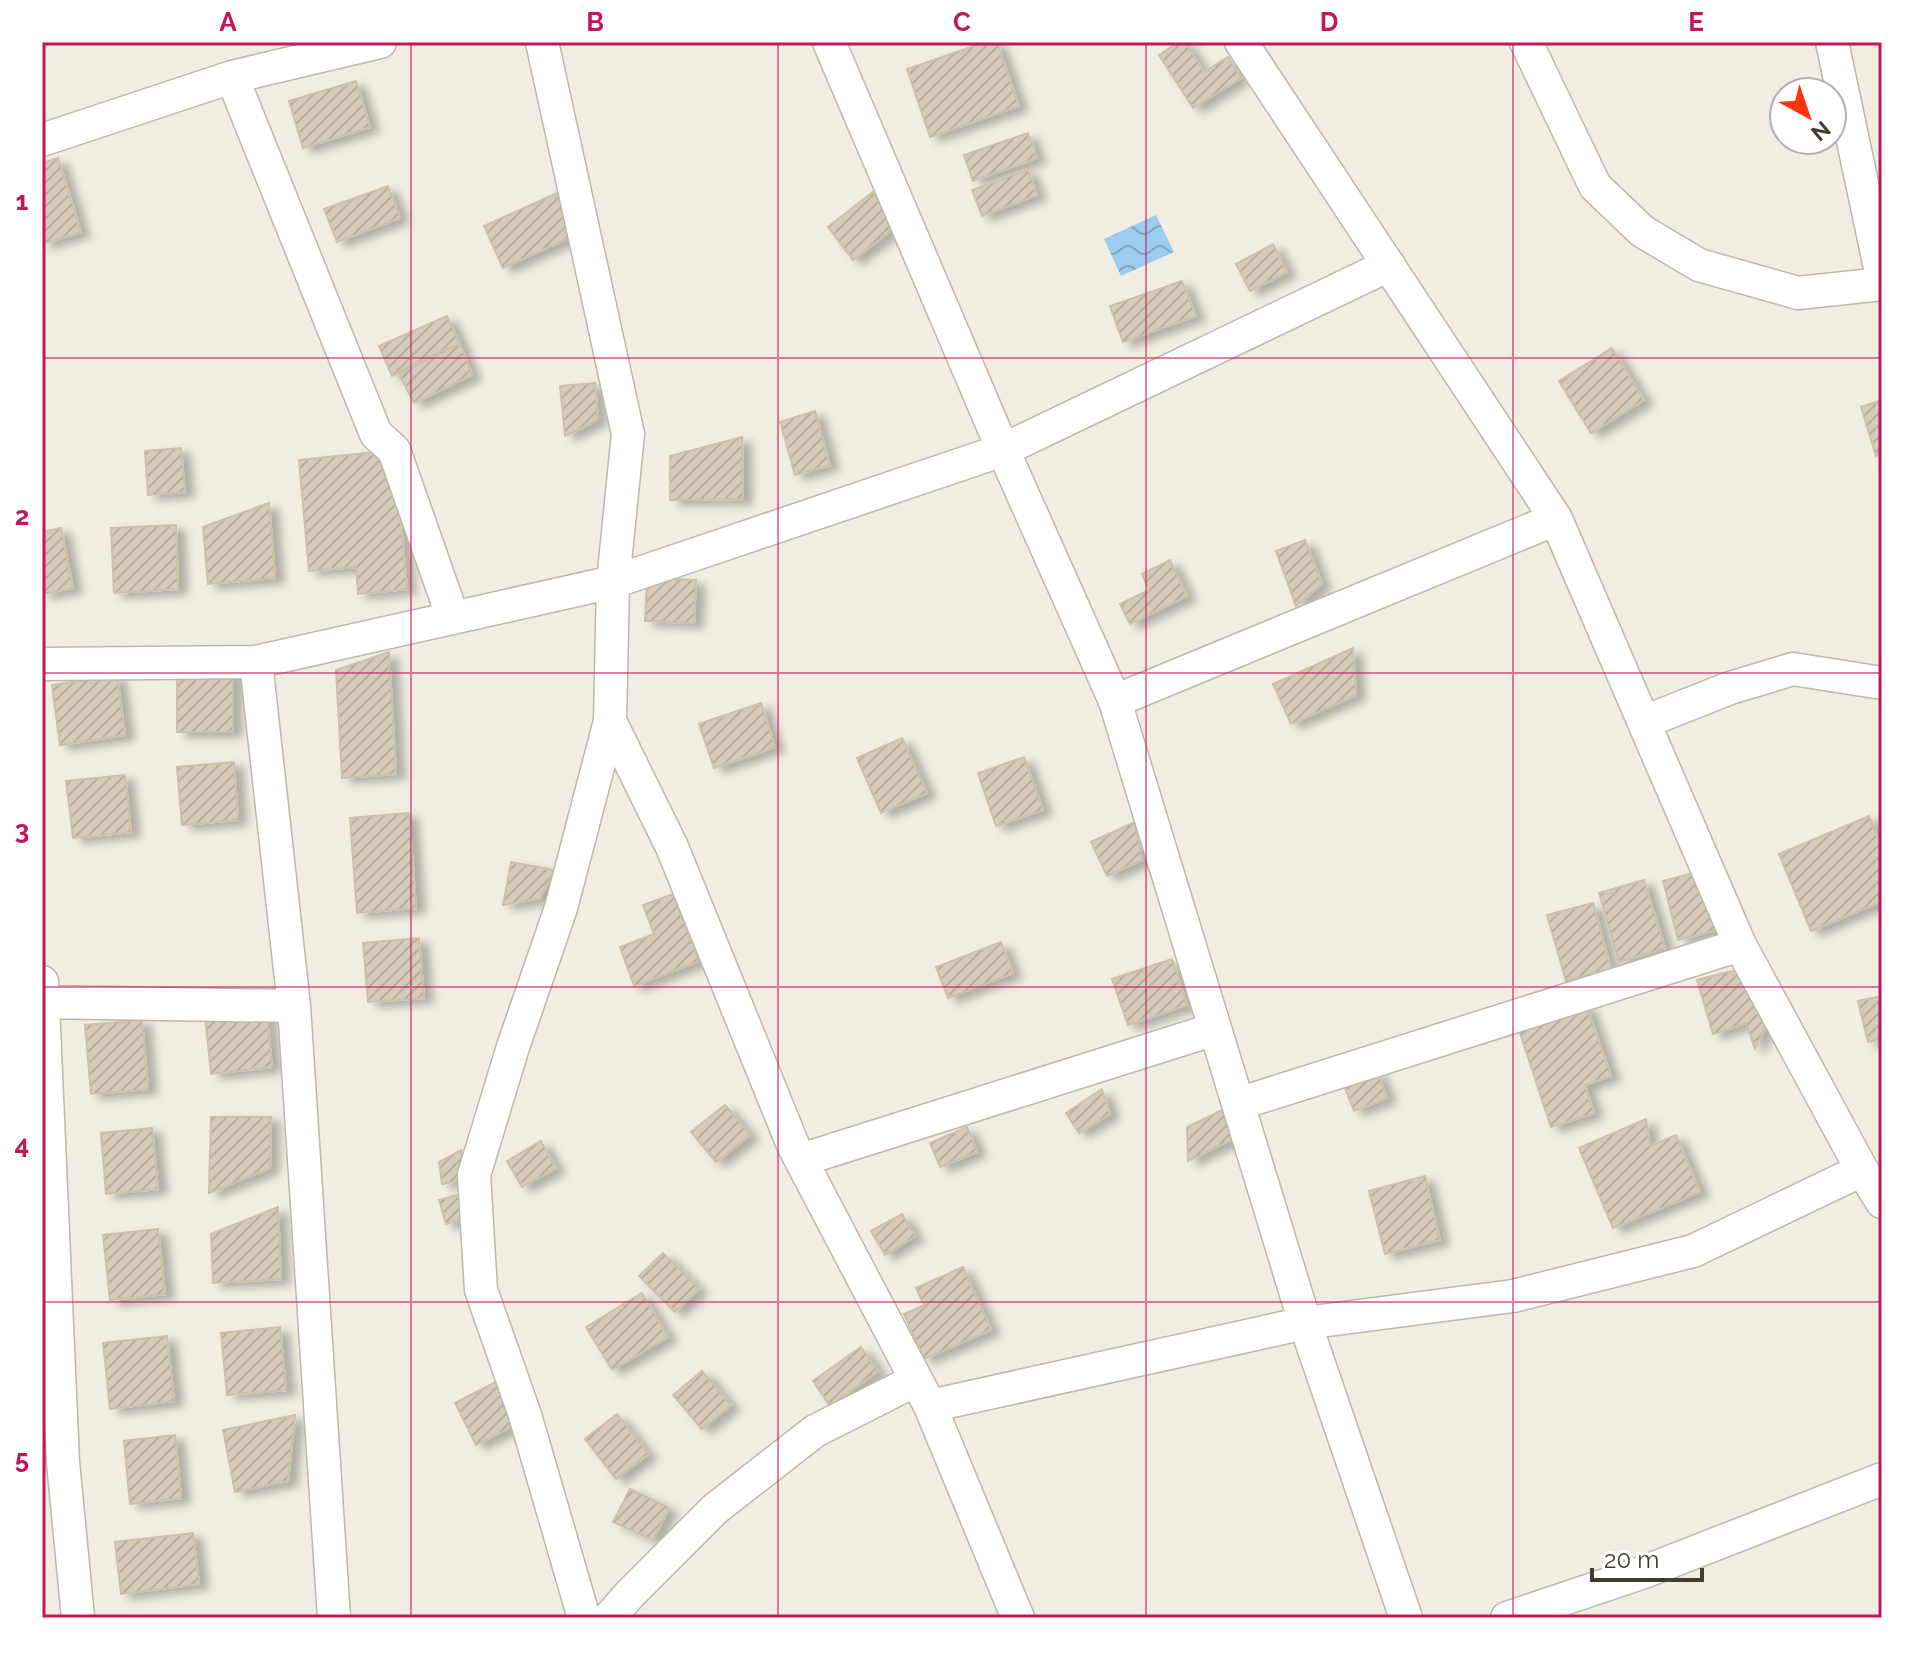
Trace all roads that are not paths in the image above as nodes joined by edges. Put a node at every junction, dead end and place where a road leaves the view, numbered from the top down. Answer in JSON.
{"nodes":[{"id":1,"x":380,"y":42,"type":"edge"},
{"id":2,"x":542,"y":42,"type":"edge"},
{"id":3,"x":829,"y":42,"type":"edge"},
{"id":4,"x":1241,"y":42,"type":"edge"},
{"id":5,"x":1526,"y":42,"type":"edge"},
{"id":6,"x":1832,"y":42,"type":"edge"},
{"id":7,"x":278,"y":54,"type":"edge"},
{"id":8,"x":232,"y":77,"type":"junction"},
{"id":9,"x":42,"y":140,"type":"edge"},
{"id":10,"x":1389,"y":265,"type":"junction"},
{"id":11,"x":1882,"y":277,"type":"edge"},
{"id":12,"x":1882,"y":284,"type":"edge"},
{"id":13,"x":1003,"y":450,"type":"junction"},
{"id":14,"x":1556,"y":519,"type":"junction"},
{"id":15,"x":613,"y":582,"type":"junction"},
{"id":16,"x":453,"y":618,"type":"junction"},
{"id":17,"x":256,"y":662,"type":"junction"},
{"id":18,"x":42,"y":664,"type":"edge"},
{"id":19,"x":1882,"y":683,"type":"edge"},
{"id":20,"x":1115,"y":701,"type":"junction"},
{"id":21,"x":610,"y":721,"type":"junction"},
{"id":22,"x":1644,"y":722,"type":"junction"},
{"id":23,"x":1740,"y":945,"type":"junction"},
{"id":24,"x":43,"y":994,"type":"edge"},
{"id":25,"x":294,"y":1006,"type":"junction"},
{"id":26,"x":1215,"y":1029,"type":"junction"},
{"id":27,"x":1238,"y":1104,"type":"junction"},
{"id":28,"x":801,"y":1160,"type":"junction"},
{"id":29,"x":1862,"y":1170,"type":"junction"},
{"id":30,"x":1882,"y":1202,"type":"edge"},
{"id":31,"x":1305,"y":1323,"type":"junction"},
{"id":32,"x":923,"y":1393,"type":"junction"},
{"id":33,"x":52,"y":1457,"type":"edge"},
{"id":34,"x":1882,"y":1479,"type":"edge"},
{"id":35,"x":78,"y":1618,"type":"edge"},
{"id":36,"x":334,"y":1618,"type":"edge"},
{"id":37,"x":584,"y":1618,"type":"edge"},
{"id":38,"x":609,"y":1618,"type":"edge"},
{"id":39,"x":1018,"y":1618,"type":"edge"},
{"id":40,"x":1406,"y":1618,"type":"edge"},
{"id":41,"x":1507,"y":1618,"type":"edge"}],
"edges":[{"from":1,"to":7,"type":"street"},
{"from":2,"to":15,"type":"street"},
{"from":3,"to":13,"type":"street"},
{"from":4,"to":10,"type":"street"},
{"from":5,"to":12,"type":"street"},
{"from":6,"to":11,"type":"street"},
{"from":7,"to":8,"type":"street"},
{"from":8,"to":9,"type":"street"},
{"from":8,"to":16,"type":"street"},
{"from":10,"to":13,"type":"street"},
{"from":10,"to":14,"type":"street"},
{"from":13,"to":15,"type":"street"},
{"from":13,"to":20,"type":"street"},
{"from":14,"to":20,"type":"street"},
{"from":14,"to":22,"type":"street"},
{"from":15,"to":16,"type":"street"},
{"from":15,"to":21,"type":"street"},
{"from":16,"to":17,"type":"street"},
{"from":17,"to":18,"type":"street"},
{"from":17,"to":25,"type":"street"},
{"from":19,"to":22,"type":"street"},
{"from":20,"to":26,"type":"street"},
{"from":21,"to":28,"type":"street"},
{"from":21,"to":37,"type":"street"},
{"from":22,"to":23,"type":"street"},
{"from":23,"to":27,"type":"street"},
{"from":23,"to":29,"type":"street"},
{"from":24,"to":25,"type":"street"},
{"from":24,"to":33,"type":"street"},
{"from":25,"to":36,"type":"street"},
{"from":26,"to":27,"type":"street"},
{"from":26,"to":28,"type":"street"},
{"from":27,"to":31,"type":"street"},
{"from":28,"to":32,"type":"street"},
{"from":29,"to":30,"type":"street"},
{"from":29,"to":31,"type":"street"},
{"from":31,"to":32,"type":"street"},
{"from":31,"to":40,"type":"street"},
{"from":32,"to":38,"type":"street"},
{"from":32,"to":39,"type":"street"},
{"from":33,"to":35,"type":"street"},
{"from":34,"to":41,"type":"street"}]}
